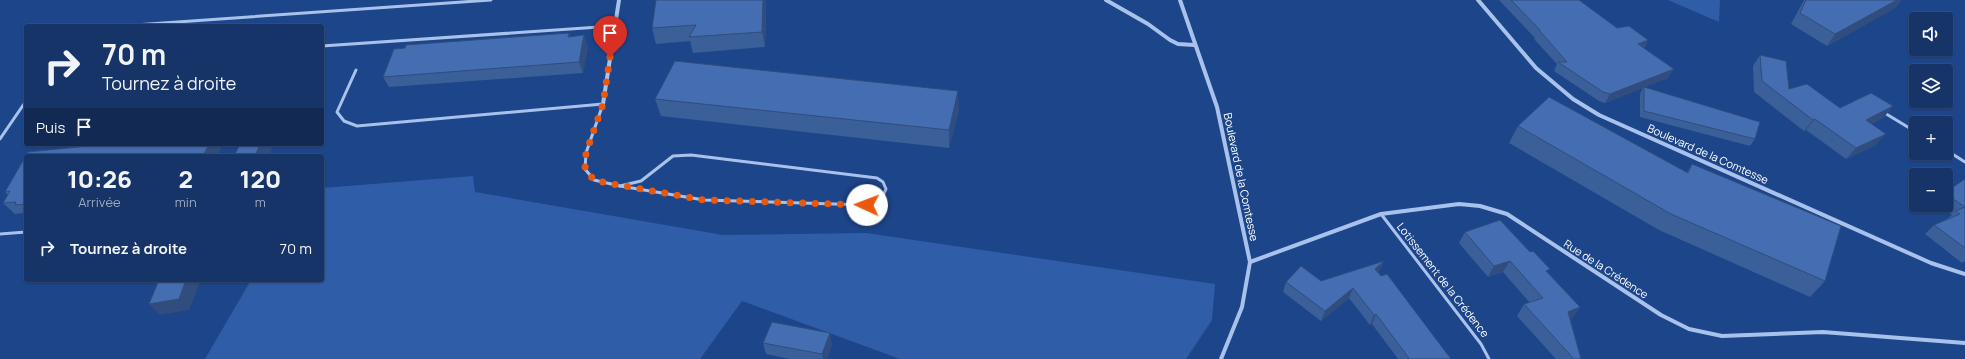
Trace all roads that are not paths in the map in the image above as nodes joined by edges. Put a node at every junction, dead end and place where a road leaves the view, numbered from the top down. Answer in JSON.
{"nodes":[{"id":1,"x":491,"y":0,"type":"edge"},
{"id":2,"x":619,"y":0,"type":"edge"},
{"id":3,"x":1106,"y":0,"type":"edge"},
{"id":4,"x":1180,"y":0,"type":"edge"},
{"id":5,"x":1478,"y":0,"type":"edge"},
{"id":6,"x":149,"y":24,"type":"edge"},
{"id":7,"x":614,"y":26,"type":"junction"},
{"id":8,"x":1194,"y":45,"type":"junction"},
{"id":9,"x":324,"y":46,"type":"edge"},
{"id":10,"x":356,"y":70,"type":"dead end"},
{"id":11,"x":24,"y":104,"type":"edge"},
{"id":12,"x":603,"y":104,"type":"junction"},
{"id":13,"x":1878,"y":108,"type":"edge"},
{"id":14,"x":1909,"y":128,"type":"edge"},
{"id":15,"x":0,"y":139,"type":"edge"},
{"id":16,"x":1953,"y":154,"type":"edge"},
{"id":17,"x":1965,"y":162,"type":"edge"},
{"id":18,"x":620,"y":186,"type":"junction"},
{"id":19,"x":1381,"y":214,"type":"junction"},
{"id":20,"x":24,"y":232,"type":"edge"},
{"id":21,"x":0,"y":234,"type":"edge"},
{"id":22,"x":1250,"y":262,"type":"junction"},
{"id":23,"x":1965,"y":274,"type":"edge"},
{"id":24,"x":1965,"y":343,"type":"edge"},
{"id":25,"x":1221,"y":359,"type":"edge"},
{"id":26,"x":1489,"y":359,"type":"edge"}],
"edges":[{"from":1,"to":6,"type":"lane"},
{"from":2,"to":7,"type":"street"},
{"from":3,"to":8,"type":"street"},
{"from":4,"to":8,"type":"street","name":"Boulevard de la Comtesse"},
{"from":5,"to":23,"type":"street","name":"Boulevard de la Comtesse"},
{"from":7,"to":9,"type":"lane"},
{"from":7,"to":12,"type":"street"},
{"from":8,"to":22,"type":"street","name":"Boulevard de la Comtesse"},
{"from":10,"to":12,"type":"lane"},
{"from":11,"to":15,"type":"lane"},
{"from":12,"to":18,"type":"lane"},
{"from":13,"to":14,"type":"lane"},
{"from":16,"to":17,"type":"lane"},
{"from":18,"to":18,"type":"lane"},
{"from":19,"to":22,"type":"street","name":"Rue de la Crédence"},
{"from":19,"to":24,"type":"street","name":"Rue de la Crédence"},
{"from":19,"to":26,"type":"lane","name":"Lotissement de la Crédence"},
{"from":20,"to":21,"type":"lane"},
{"from":22,"to":25,"type":"street","name":"Boulevard de la Comtesse"}]}
